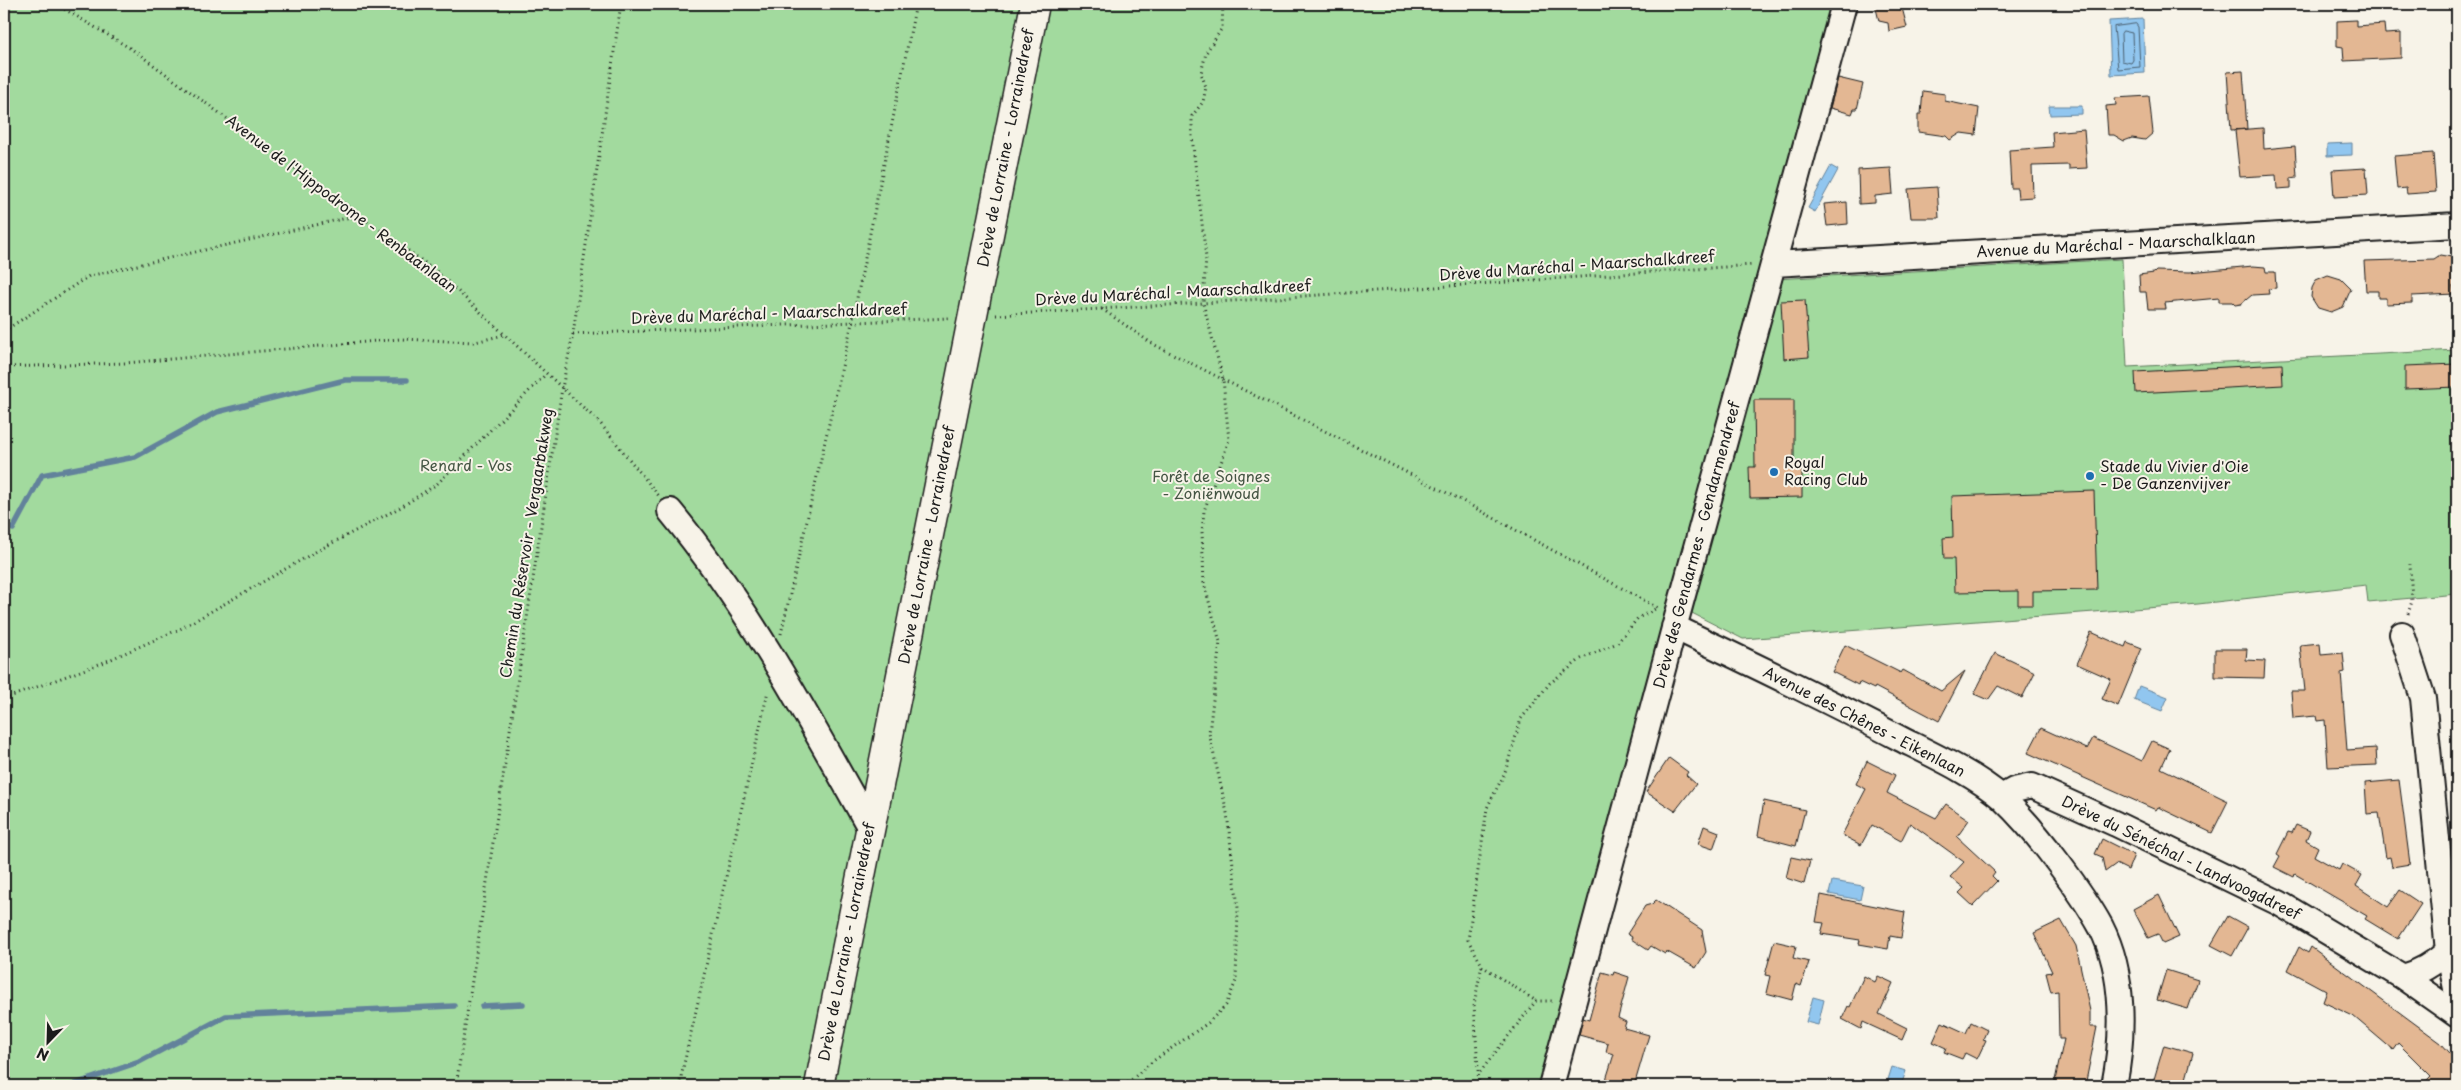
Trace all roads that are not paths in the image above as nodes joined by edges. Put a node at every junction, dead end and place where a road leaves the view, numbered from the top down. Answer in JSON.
{"nodes":[{"id":1,"x":1035,"y":4,"type":"edge"},
{"id":2,"x":1844,"y":4,"type":"edge"},
{"id":3,"x":2457,"y":225,"type":"edge"},
{"id":4,"x":1774,"y":264,"type":"junction"},
{"id":5,"x":670,"y":511,"type":"road end"},
{"id":6,"x":1669,"y":617,"type":"junction"},
{"id":7,"x":2402,"y":634,"type":"road end"},
{"id":8,"x":2001,"y":798,"type":"junction"},
{"id":9,"x":870,"y":828,"type":"junction"},
{"id":10,"x":2448,"y":951,"type":"junction"},
{"id":11,"x":2403,"y":977,"type":"junction"},
{"id":12,"x":2457,"y":993,"type":"edge"},
{"id":13,"x":2457,"y":1015,"type":"edge"},
{"id":14,"x":819,"y":1086,"type":"edge"},
{"id":15,"x":1551,"y":1086,"type":"edge"},
{"id":16,"x":2114,"y":1086,"type":"edge"}],
"edges":[{"from":1,"to":9,"type":"main road","name":"Drève de Lorraine - Lorrainedreef"},
{"from":2,"to":4,"type":"street","name":"Drève des Gendarmes - Gendarmendreef"},
{"from":3,"to":4,"type":"street","name":"Avenue du Maréchal - Maarschalklaan"},
{"from":4,"to":6,"type":"street","name":"Drève des Gendarmes - Gendarmendreef"},
{"from":5,"to":9,"type":"street"},
{"from":6,"to":8,"type":"street","name":"Avenue des Chênes - Eikenlaan"},
{"from":6,"to":15,"type":"street","name":"Drève des Gendarmes - Gendarmendreef"},
{"from":7,"to":10,"type":"street"},
{"from":8,"to":11,"type":"street","name":"Drève du Sénéchal - Landvoogddreef"},
{"from":8,"to":16,"type":"street","name":"Avenue des Chênes - Eikenlaan"},
{"from":9,"to":14,"type":"main road","name":"Drève de Lorraine - Lorrainedreef"},
{"from":10,"to":11,"type":"street"},
{"from":10,"to":12,"type":"street"},
{"from":11,"to":13,"type":"street","name":"Drève du Sénéchal - Landvoogddreef"}]}
